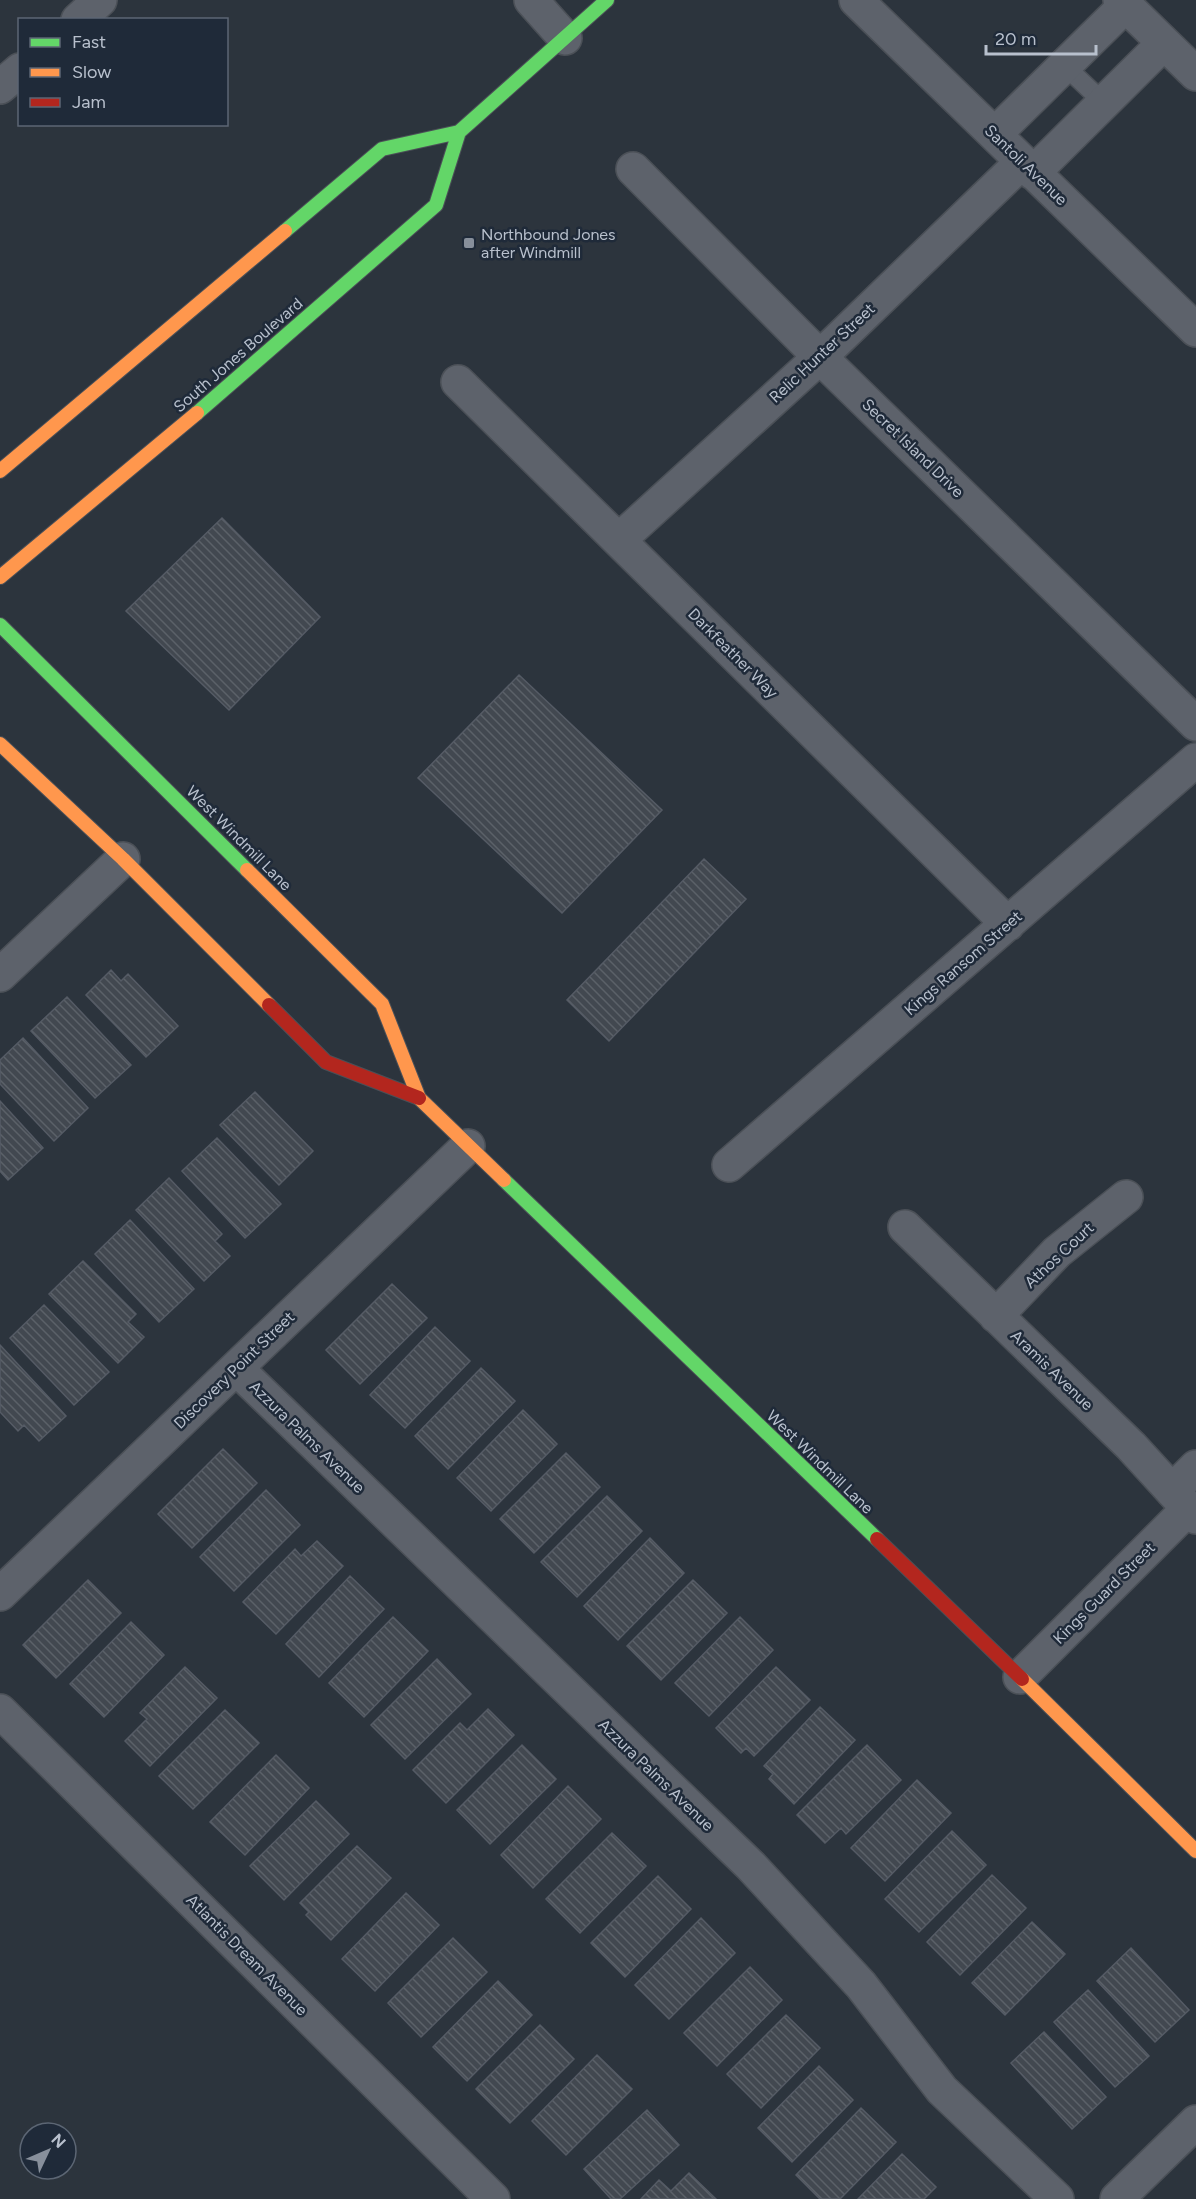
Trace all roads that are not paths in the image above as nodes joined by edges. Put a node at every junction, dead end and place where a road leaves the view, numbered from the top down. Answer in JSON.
{"nodes":[{"id":1,"x":100,"y":0,"type":"edge"},
{"id":2,"x":531,"y":0,"type":"edge"},
{"id":3,"x":607,"y":0,"type":"edge"},
{"id":4,"x":856,"y":0,"type":"edge"},
{"id":5,"x":1122,"y":3,"type":"edge"},
{"id":6,"x":80,"y":18,"type":"edge"},
{"id":7,"x":565,"y":38,"type":"junction"},
{"id":8,"x":1164,"y":43,"type":"junction"},
{"id":9,"x":1064,"y":65,"type":"junction"},
{"id":10,"x":18,"y":72,"type":"edge"},
{"id":11,"x":1196,"y":74,"type":"edge"},
{"id":12,"x":0,"y":87,"type":"edge"},
{"id":13,"x":1104,"y":104,"type":"junction"},
{"id":14,"x":459,"y":132,"type":"junction"},
{"id":15,"x":995,"y":134,"type":"junction"},
{"id":16,"x":1028,"y":167,"type":"junction"},
{"id":17,"x":633,"y":169,"type":"dead end"},
{"id":18,"x":1196,"y":330,"type":"edge"},
{"id":19,"x":820,"y":357,"type":"junction"},
{"id":20,"x":458,"y":382,"type":"dead end"},
{"id":21,"x":0,"y":471,"type":"edge"},
{"id":22,"x":619,"y":540,"type":"junction"},
{"id":23,"x":0,"y":577,"type":"edge"},
{"id":24,"x":0,"y":625,"type":"edge"},
{"id":25,"x":1196,"y":724,"type":"edge"},
{"id":26,"x":0,"y":744,"type":"edge"},
{"id":27,"x":1196,"y":760,"type":"edge"},
{"id":28,"x":123,"y":859,"type":"junction"},
{"id":29,"x":1008,"y":924,"type":"junction"},
{"id":30,"x":0,"y":975,"type":"edge"},
{"id":31,"x":419,"y":1098,"type":"junction"},
{"id":32,"x":468,"y":1146,"type":"junction"},
{"id":33,"x":729,"y":1165,"type":"dead end"},
{"id":34,"x":1126,"y":1197,"type":"dead end"},
{"id":35,"x":905,"y":1227,"type":"dead end"},
{"id":36,"x":996,"y":1316,"type":"junction"},
{"id":37,"x":236,"y":1368,"type":"junction"},
{"id":38,"x":1196,"y":1467,"type":"edge"},
{"id":39,"x":1186,"y":1506,"type":"edge"},
{"id":40,"x":0,"y":1594,"type":"edge"},
{"id":41,"x":1020,"y":1677,"type":"junction"},
{"id":42,"x":0,"y":1711,"type":"edge"},
{"id":43,"x":1196,"y":1851,"type":"edge"},
{"id":44,"x":1196,"y":2122,"type":"edge"},
{"id":45,"x":493,"y":2199,"type":"edge"},
{"id":46,"x":1057,"y":2199,"type":"edge"},
{"id":47,"x":1117,"y":2199,"type":"edge"}],
"edges":[{"from":1,"to":6,"type":"street"},
{"from":2,"to":7,"type":"street"},
{"from":3,"to":7,"type":"street"},
{"from":4,"to":15,"type":"street","name":"Santoli Avenue"},
{"from":5,"to":8,"type":"street"},
{"from":5,"to":9,"type":"street"},
{"from":7,"to":14,"type":"street"},
{"from":8,"to":11,"type":"street"},
{"from":8,"to":13,"type":"street","name":"Relic Hunter Street"},
{"from":9,"to":13,"type":"lane"},
{"from":9,"to":15,"type":"street"},
{"from":10,"to":12,"type":"street"},
{"from":13,"to":16,"type":"street","name":"Relic Hunter Street"},
{"from":14,"to":21,"type":"street"},
{"from":14,"to":23,"type":"street","name":"South Jones Boulevard"},
{"from":15,"to":16,"type":"street","name":"Santoli Avenue"},
{"from":16,"to":18,"type":"street","name":"Santoli Avenue"},
{"from":16,"to":19,"type":"street","name":"Relic Hunter Street"},
{"from":17,"to":19,"type":"street","name":"Secret Island Drive"},
{"from":19,"to":22,"type":"street","name":"Relic Hunter Street"},
{"from":19,"to":25,"type":"street","name":"Secret Island Drive"},
{"from":20,"to":22,"type":"street","name":"Darkfeather Way"},
{"from":22,"to":29,"type":"street","name":"Darkfeather Way"},
{"from":24,"to":31,"type":"street","name":"West Windmill Lane"},
{"from":26,"to":28,"type":"street","name":"West Windmill Lane"},
{"from":27,"to":29,"type":"street","name":"Kings Ransom Street"},
{"from":28,"to":30,"type":"street"},
{"from":28,"to":31,"type":"street","name":"West Windmill Lane"},
{"from":29,"to":33,"type":"street","name":"Kings Ransom Street"},
{"from":31,"to":32,"type":"street","name":"West Windmill Lane"},
{"from":32,"to":37,"type":"street","name":"Discovery Point Street"},
{"from":32,"to":41,"type":"street","name":"West Windmill Lane"},
{"from":34,"to":36,"type":"street","name":"Athos Court"},
{"from":35,"to":36,"type":"street","name":"Aramis Avenue"},
{"from":36,"to":39,"type":"street","name":"Aramis Avenue"},
{"from":37,"to":40,"type":"street","name":"Discovery Point Street"},
{"from":37,"to":46,"type":"street","name":"Azzura Palms Avenue"},
{"from":38,"to":39,"type":"street","name":"Kings Guard Street"},
{"from":39,"to":41,"type":"street","name":"Kings Guard Street"},
{"from":41,"to":43,"type":"street","name":"West Windmill Lane"},
{"from":42,"to":45,"type":"street","name":"Atlantis Dream Avenue"},
{"from":44,"to":47,"type":"street"}]}
